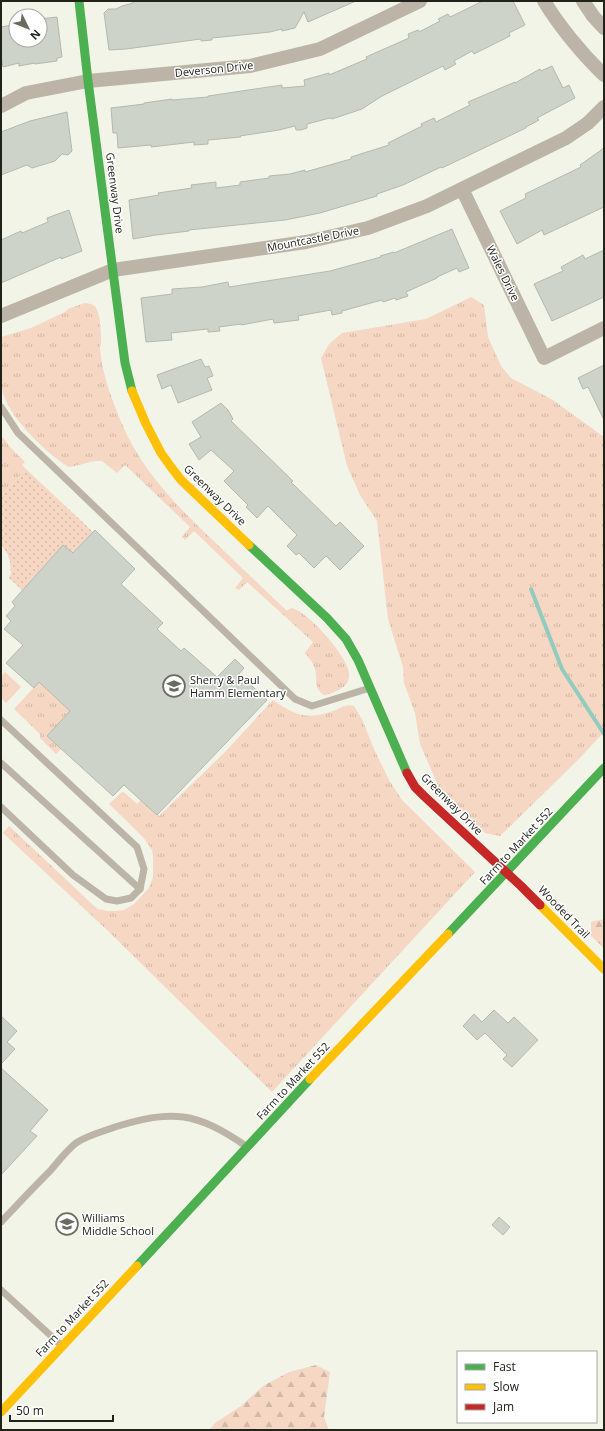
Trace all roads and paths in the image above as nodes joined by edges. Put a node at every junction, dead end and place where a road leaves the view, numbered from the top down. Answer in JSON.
{"nodes":[{"id":1,"x":79,"y":1,"type":"edge"},
{"id":2,"x":420,"y":1,"type":"edge"},
{"id":3,"x":544,"y":1,"type":"edge"},
{"id":4,"x":583,"y":1,"type":"edge"},
{"id":5,"x":604,"y":28,"type":"edge"},
{"id":6,"x":604,"y":75,"type":"edge"},
{"id":7,"x":88,"y":81,"type":"junction"},
{"id":8,"x":1,"y":106,"type":"edge"},
{"id":9,"x":604,"y":107,"type":"edge"},
{"id":10,"x":462,"y":189,"type":"junction"},
{"id":11,"x":113,"y":270,"type":"junction"},
{"id":12,"x":1,"y":316,"type":"edge"},
{"id":13,"x":604,"y":328,"type":"edge"},
{"id":14,"x":1,"y":407,"type":"edge"},
{"id":15,"x":371,"y":688,"type":"junction"},
{"id":16,"x":1,"y":720,"type":"edge"},
{"id":17,"x":1,"y":763,"type":"edge"},
{"id":18,"x":604,"y":768,"type":"edge"},
{"id":19,"x":1,"y":807,"type":"edge"},
{"id":20,"x":507,"y":873,"type":"junction"},
{"id":21,"x":140,"y":889,"type":"junction"},
{"id":22,"x":604,"y":969,"type":"edge"},
{"id":23,"x":248,"y":1147,"type":"junction"},
{"id":24,"x":1,"y":1222,"type":"edge"},
{"id":25,"x":1,"y":1290,"type":"edge"},
{"id":26,"x":62,"y":1346,"type":"junction"},
{"id":27,"x":1,"y":1412,"type":"edge"}],
"edges":[{"from":1,"to":7,"type":"street","name":"Greenway Drive"},
{"from":2,"to":7,"type":"street","name":"Deverson Drive"},
{"from":3,"to":6,"type":"street"},
{"from":4,"to":5,"type":"street"},
{"from":7,"to":8,"type":"street","name":"Deverson Drive"},
{"from":7,"to":11,"type":"street","name":"Greenway Drive"},
{"from":9,"to":10,"type":"street","name":"Mountcastle Drive"},
{"from":10,"to":11,"type":"street","name":"Mountcastle Drive"},
{"from":10,"to":13,"type":"street","name":"Wales Drive"},
{"from":11,"to":12,"type":"street","name":"Mountcastle Drive"},
{"from":11,"to":15,"type":"street","name":"Greenway Drive"},
{"from":14,"to":15,"type":"lane"},
{"from":15,"to":20,"type":"street","name":"Greenway Drive"},
{"from":16,"to":21,"type":"lane"},
{"from":17,"to":21,"type":"lane"},
{"from":18,"to":20,"type":"street","name":"Farm to Market 552"},
{"from":19,"to":21,"type":"lane"},
{"from":20,"to":22,"type":"street","name":"Wooded Trail"},
{"from":20,"to":23,"type":"street","name":"Farm to Market 552"},
{"from":23,"to":24,"type":"lane"},
{"from":23,"to":26,"type":"street","name":"Farm to Market 552"},
{"from":25,"to":26,"type":"lane"},
{"from":26,"to":27,"type":"street","name":"Farm to Market 552"}]}
